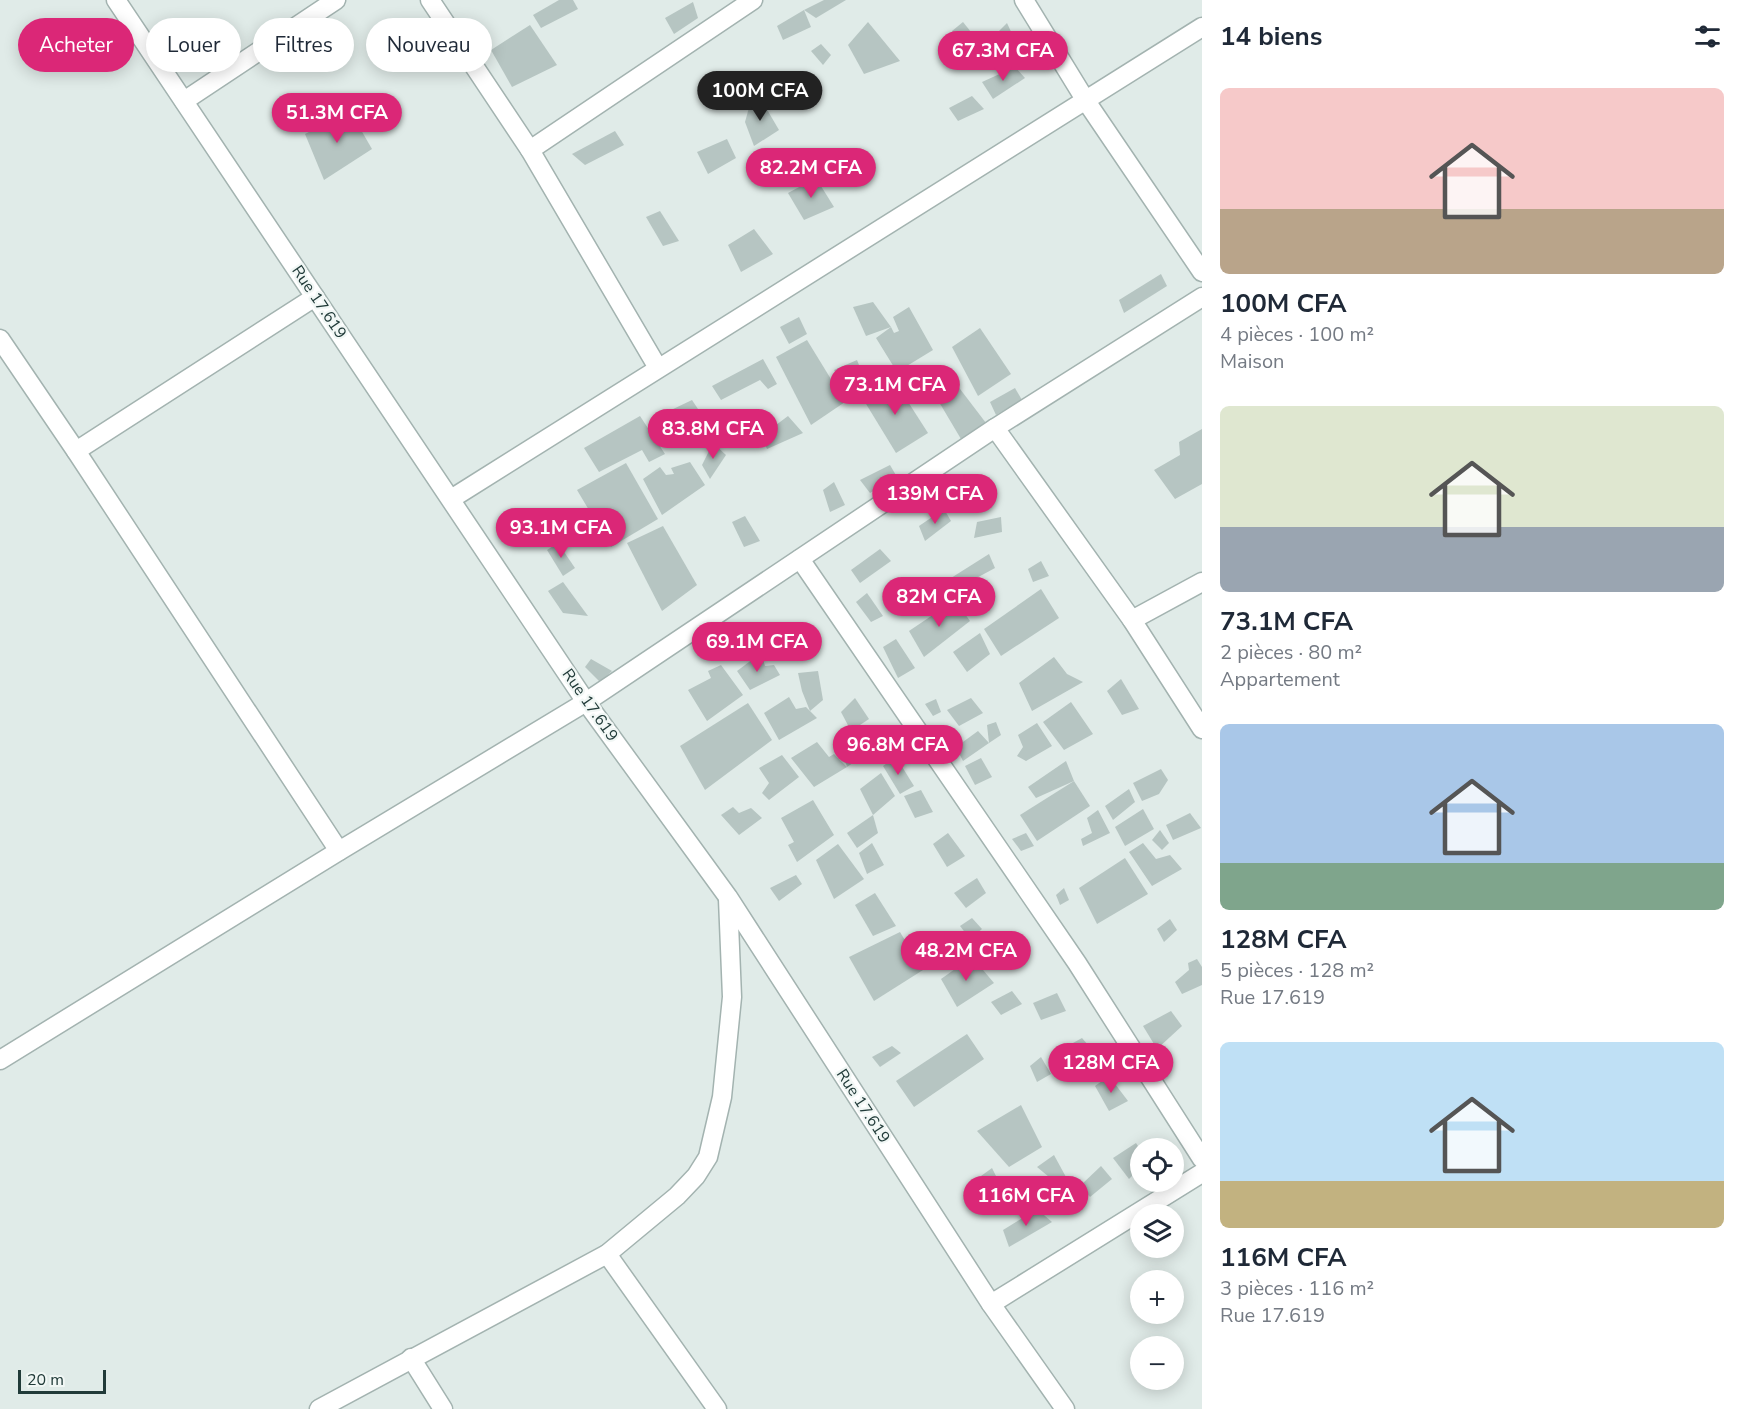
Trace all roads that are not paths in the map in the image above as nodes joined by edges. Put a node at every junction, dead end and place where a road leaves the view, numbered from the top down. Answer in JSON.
{"nodes":[{"id":1,"x":116,"y":0,"type":"edge"},
{"id":2,"x":336,"y":0,"type":"edge"},
{"id":3,"x":430,"y":0,"type":"edge"},
{"id":4,"x":753,"y":0,"type":"edge"},
{"id":5,"x":1023,"y":0,"type":"edge"},
{"id":6,"x":1202,"y":27,"type":"edge"},
{"id":7,"x":184,"y":101,"type":"junction"},
{"id":8,"x":1086,"y":101,"type":"junction"},
{"id":9,"x":530,"y":150,"type":"junction"},
{"id":10,"x":1202,"y":272,"type":"edge"},
{"id":11,"x":315,"y":297,"type":"junction"},
{"id":12,"x":1202,"y":297,"type":"edge"},
{"id":13,"x":0,"y":339,"type":"edge"},
{"id":14,"x":658,"y":368,"type":"junction"},
{"id":15,"x":994,"y":428,"type":"junction"},
{"id":16,"x":76,"y":450,"type":"junction"},
{"id":17,"x":451,"y":499,"type":"junction"},
{"id":18,"x":800,"y":559,"type":"junction"},
{"id":19,"x":1202,"y":582,"type":"edge"},
{"id":20,"x":1132,"y":620,"type":"junction"},
{"id":21,"x":586,"y":702,"type":"junction"},
{"id":22,"x":1202,"y":729,"type":"edge"},
{"id":23,"x":339,"y":851,"type":"junction"},
{"id":24,"x":728,"y":897,"type":"junction"},
{"id":25,"x":0,"y":1060,"type":"edge"},
{"id":26,"x":1202,"y":1159,"type":"edge"},
{"id":27,"x":1202,"y":1173,"type":"edge"},
{"id":28,"x":607,"y":1254,"type":"junction"},
{"id":29,"x":991,"y":1304,"type":"junction"},
{"id":30,"x":411,"y":1358,"type":"junction"},
{"id":31,"x":319,"y":1409,"type":"edge"},
{"id":32,"x":443,"y":1409,"type":"edge"},
{"id":33,"x":717,"y":1409,"type":"edge"},
{"id":34,"x":1065,"y":1409,"type":"edge"}],
"edges":[{"from":1,"to":7,"type":"street","name":"Rue 17.619"},
{"from":2,"to":7,"type":"street"},
{"from":3,"to":9,"type":"street"},
{"from":4,"to":9,"type":"street"},
{"from":5,"to":8,"type":"street"},
{"from":6,"to":8,"type":"street"},
{"from":7,"to":11,"type":"street","name":"Rue 17.619"},
{"from":8,"to":10,"type":"street"},
{"from":8,"to":14,"type":"street"},
{"from":9,"to":14,"type":"street"},
{"from":11,"to":16,"type":"street"},
{"from":11,"to":17,"type":"street","name":"Rue 17.619"},
{"from":12,"to":15,"type":"street"},
{"from":13,"to":16,"type":"street"},
{"from":14,"to":17,"type":"street"},
{"from":15,"to":18,"type":"street"},
{"from":15,"to":20,"type":"street"},
{"from":16,"to":23,"type":"street"},
{"from":17,"to":21,"type":"street","name":"Rue 17.619"},
{"from":18,"to":21,"type":"street"},
{"from":18,"to":26,"type":"street"},
{"from":19,"to":20,"type":"street"},
{"from":20,"to":22,"type":"street"},
{"from":21,"to":23,"type":"street"},
{"from":21,"to":24,"type":"street","name":"Rue 17.619"},
{"from":23,"to":25,"type":"street"},
{"from":24,"to":28,"type":"street"},
{"from":24,"to":29,"type":"street","name":"Rue 17.619"},
{"from":27,"to":29,"type":"street"},
{"from":28,"to":30,"type":"street"},
{"from":28,"to":33,"type":"street"},
{"from":29,"to":34,"type":"street","name":"Rue 17.619"},
{"from":30,"to":31,"type":"street"},
{"from":30,"to":32,"type":"street"}]}
